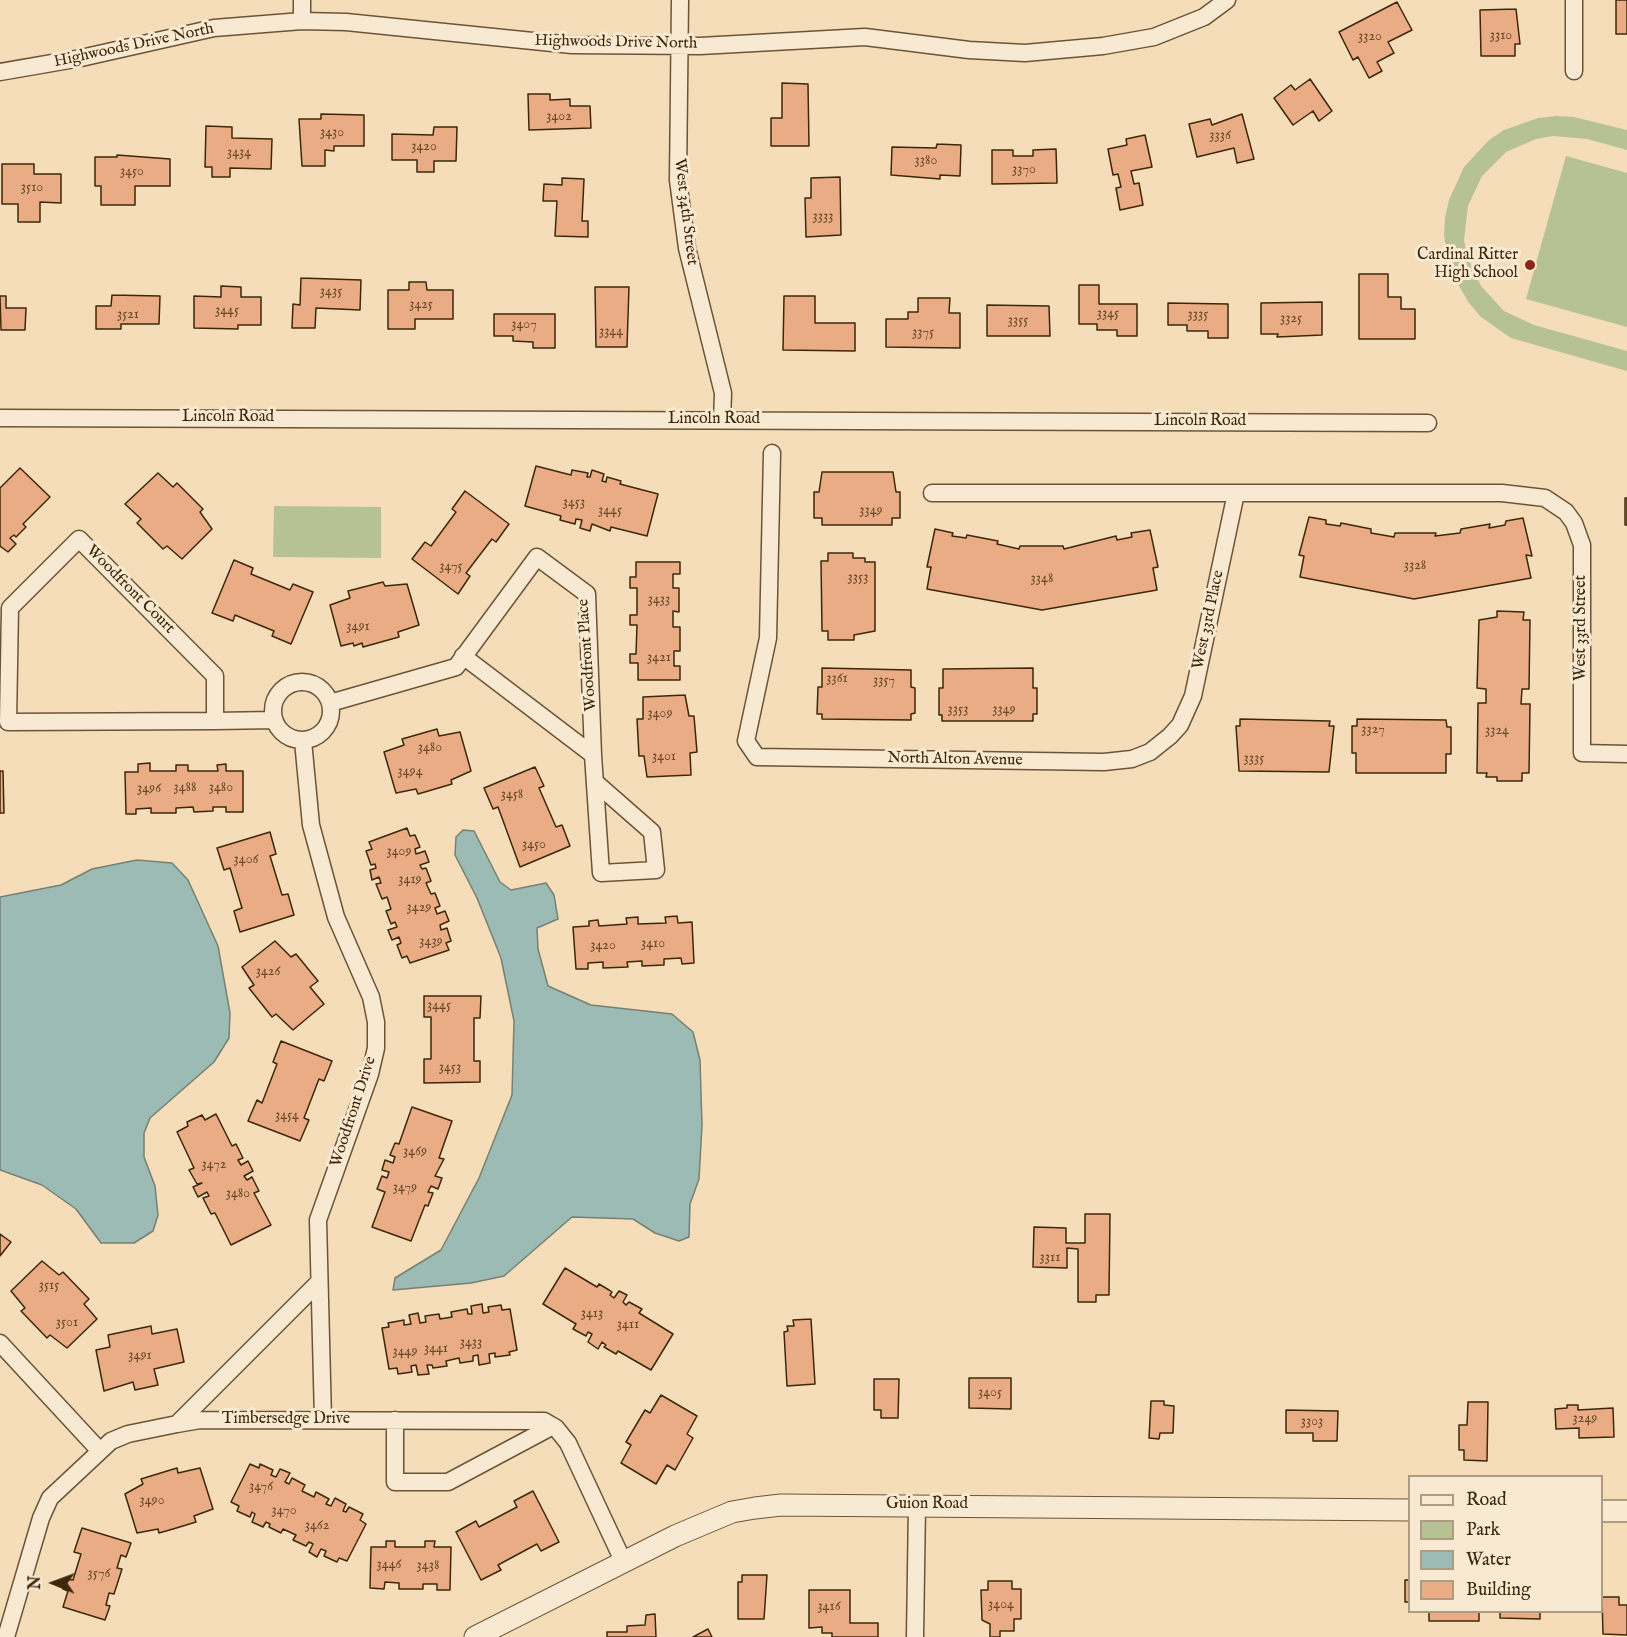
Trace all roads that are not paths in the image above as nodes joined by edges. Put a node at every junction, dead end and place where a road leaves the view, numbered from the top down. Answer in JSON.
{"nodes":[{"id":1,"x":302,"y":0,"type":"edge"},
{"id":2,"x":680,"y":0,"type":"edge"},
{"id":3,"x":1227,"y":0,"type":"edge"},
{"id":4,"x":1574,"y":0,"type":"edge"},
{"id":5,"x":302,"y":21,"type":"junction"},
{"id":6,"x":680,"y":46,"type":"junction"},
{"id":7,"x":1574,"y":71,"type":"dead end"},
{"id":8,"x":0,"y":72,"type":"edge"},
{"id":9,"x":0,"y":418,"type":"edge"},
{"id":10,"x":722,"y":420,"type":"junction"},
{"id":11,"x":1428,"y":423,"type":"dead end"},
{"id":12,"x":772,"y":453,"type":"dead end"},
{"id":13,"x":932,"y":493,"type":"dead end"},
{"id":14,"x":1236,"y":493,"type":"junction"},
{"id":15,"x":464,"y":657,"type":"junction"},
{"id":16,"x":330,"y":703,"type":"junction"},
{"id":17,"x":274,"y":720,"type":"junction"},
{"id":18,"x":215,"y":721,"type":"junction"},
{"id":19,"x":1166,"y":740,"type":"joint"},
{"id":20,"x":303,"y":741,"type":"junction"},
{"id":21,"x":1627,"y":754,"type":"edge"},
{"id":22,"x":593,"y":755,"type":"junction"},
{"id":23,"x":595,"y":782,"type":"junction"},
{"id":24,"x":319,"y":1282,"type":"junction"},
{"id":25,"x":0,"y":1343,"type":"edge"},
{"id":26,"x":323,"y":1420,"type":"junction"},
{"id":27,"x":395,"y":1420,"type":"junction"},
{"id":28,"x":177,"y":1424,"type":"junction"},
{"id":29,"x":553,"y":1426,"type":"junction"},
{"id":30,"x":99,"y":1450,"type":"junction"},
{"id":31,"x":917,"y":1505,"type":"junction"},
{"id":32,"x":1408,"y":1510,"type":"edge"},
{"id":33,"x":1603,"y":1511,"type":"edge"},
{"id":34,"x":1627,"y":1511,"type":"edge"},
{"id":35,"x":624,"y":1563,"type":"junction"},
{"id":36,"x":6,"y":1637,"type":"edge"},
{"id":37,"x":475,"y":1637,"type":"edge"},
{"id":38,"x":915,"y":1637,"type":"edge"}],
"edges":[{"from":1,"to":5,"type":"street"},
{"from":2,"to":6,"type":"street","name":"West 34th Street"},
{"from":3,"to":6,"type":"street","name":"Highwoods Drive North"},
{"from":4,"to":7,"type":"street"},
{"from":5,"to":6,"type":"street","name":"Highwoods Drive North"},
{"from":5,"to":8,"type":"street","name":"Highwoods Drive North"},
{"from":6,"to":10,"type":"street","name":"West 34th Street"},
{"from":9,"to":10,"type":"street","name":"Lincoln Road"},
{"from":10,"to":11,"type":"street","name":"Lincoln Road"},
{"from":12,"to":19,"type":"street","name":"North Alton Avenue"},
{"from":13,"to":14,"type":"street"},
{"from":14,"to":19,"type":"street","name":"West 33rd Place"},
{"from":14,"to":21,"type":"street","name":"West 33rd Street"},
{"from":15,"to":16,"type":"street","name":"Woodfront Place"},
{"from":15,"to":22,"type":"street"},
{"from":15,"to":22,"type":"street","name":"Woodfront Place"},
{"from":16,"to":17,"type":"street"},
{"from":16,"to":20,"type":"street"},
{"from":17,"to":18,"type":"street","name":"Woodfront Court"},
{"from":17,"to":20,"type":"street"},
{"from":18,"to":18,"type":"street","name":"Woodfront Court"},
{"from":20,"to":24,"type":"street","name":"Woodfront Drive"},
{"from":22,"to":23,"type":"street","name":"Woodfront Place"},
{"from":23,"to":23,"type":"street","name":"Woodfront Place"},
{"from":24,"to":26,"type":"street","name":"Woodfront Drive"},
{"from":24,"to":28,"type":"street","name":"Timbersedge Drive"},
{"from":25,"to":30,"type":"street"},
{"from":26,"to":27,"type":"street","name":"Timbersedge Drive"},
{"from":26,"to":28,"type":"street","name":"Timbersedge Drive"},
{"from":27,"to":29,"type":"street","name":"Timbersedge Drive"},
{"from":27,"to":29,"type":"street"},
{"from":28,"to":30,"type":"street","name":"Timbersedge Drive"},
{"from":29,"to":35,"type":"street"},
{"from":30,"to":36,"type":"street","name":"Timbersedge Drive"},
{"from":31,"to":32,"type":"street","name":"Guion Road"},
{"from":31,"to":35,"type":"street","name":"Guion Road"},
{"from":31,"to":38,"type":"street"},
{"from":33,"to":34,"type":"street"},
{"from":35,"to":37,"type":"street","name":"Guion Road"}]}
